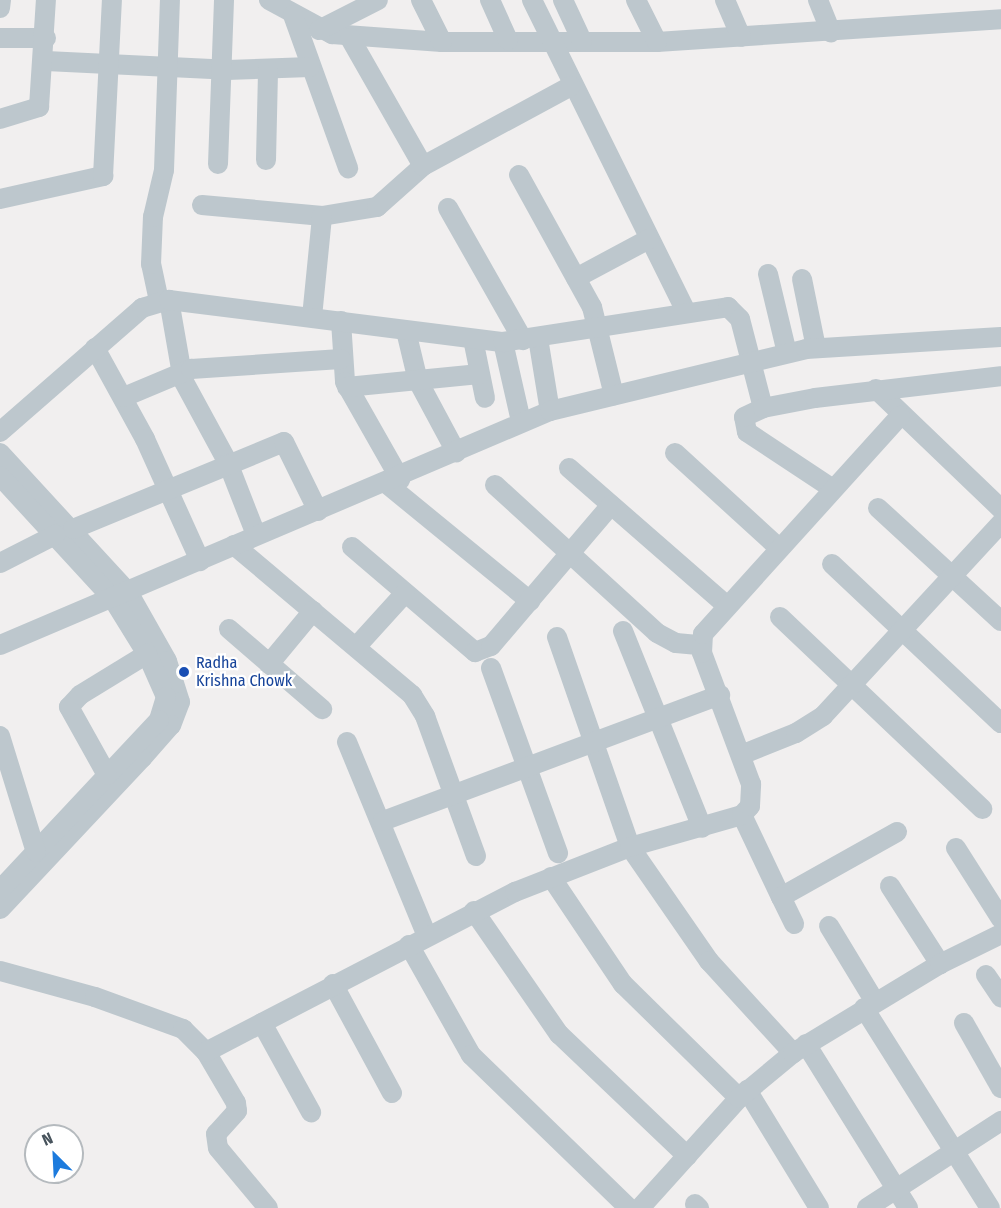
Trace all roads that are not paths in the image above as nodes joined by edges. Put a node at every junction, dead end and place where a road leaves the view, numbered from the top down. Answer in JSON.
{"nodes":[{"id":1,"x":1,"y":0,"type":"edge"},
{"id":2,"x":46,"y":0,"type":"edge"},
{"id":3,"x":112,"y":0,"type":"edge"},
{"id":4,"x":170,"y":0,"type":"edge"},
{"id":5,"x":224,"y":0,"type":"edge"},
{"id":6,"x":269,"y":0,"type":"edge"},
{"id":7,"x":378,"y":0,"type":"edge"},
{"id":8,"x":422,"y":0,"type":"edge"},
{"id":9,"x":490,"y":0,"type":"edge"},
{"id":10,"x":531,"y":0,"type":"edge"},
{"id":11,"x":563,"y":0,"type":"edge"},
{"id":12,"x":636,"y":0,"type":"edge"},
{"id":13,"x":725,"y":0,"type":"edge"},
{"id":14,"x":818,"y":0,"type":"edge"},
{"id":15,"x":356,"y":4,"type":"edge"},
{"id":16,"x":0,"y":8,"type":"edge"},
{"id":17,"x":293,"y":15,"type":"junction"},
{"id":18,"x":1001,"y":19,"type":"edge"},
{"id":19,"x":319,"y":30,"type":"junction"},
{"id":20,"x":831,"y":32,"type":"junction"},
{"id":21,"x":741,"y":37,"type":"junction"},
{"id":22,"x":0,"y":38,"type":"edge"},
{"id":23,"x":46,"y":38,"type":"junction"},
{"id":24,"x":350,"y":38,"type":"junction"},
{"id":25,"x":372,"y":38,"type":"junction"},
{"id":26,"x":508,"y":40,"type":"junction"},
{"id":27,"x":550,"y":41,"type":"junction"},
{"id":28,"x":582,"y":41,"type":"junction"},
{"id":29,"x":442,"y":42,"type":"junction"},
{"id":30,"x":657,"y":42,"type":"junction"},
{"id":31,"x":46,"y":62,"type":"junction"},
{"id":32,"x":109,"y":63,"type":"junction"},
{"id":33,"x":167,"y":67,"type":"junction"},
{"id":34,"x":310,"y":67,"type":"junction"},
{"id":35,"x":268,"y":69,"type":"junction"},
{"id":36,"x":220,"y":70,"type":"junction"},
{"id":37,"x":571,"y":86,"type":"junction"},
{"id":38,"x":0,"y":119,"type":"edge"},
{"id":39,"x":266,"y":160,"type":"dead end"},
{"id":40,"x":218,"y":164,"type":"dead end"},
{"id":41,"x":423,"y":166,"type":"junction"},
{"id":42,"x":348,"y":168,"type":"dead end"},
{"id":43,"x":519,"y":175,"type":"dead end"},
{"id":44,"x":0,"y":199,"type":"edge"},
{"id":45,"x":202,"y":205,"type":"dead end"},
{"id":46,"x":448,"y":208,"type":"dead end"},
{"id":47,"x":322,"y":216,"type":"junction"},
{"id":48,"x":649,"y":238,"type":"junction"},
{"id":49,"x":768,"y":274,"type":"dead end"},
{"id":50,"x":576,"y":278,"type":"junction"},
{"id":51,"x":802,"y":279,"type":"dead end"},
{"id":52,"x":164,"y":301,"type":"junction"},
{"id":53,"x":685,"y":310,"type":"junction"},
{"id":54,"x":312,"y":317,"type":"junction"},
{"id":55,"x":341,"y":321,"type":"junction"},
{"id":56,"x":599,"y":328,"type":"junction"},
{"id":57,"x":406,"y":331,"type":"junction"},
{"id":58,"x":1001,"y":337,"type":"edge"},
{"id":59,"x":472,"y":339,"type":"junction"},
{"id":60,"x":531,"y":339,"type":"junction"},
{"id":61,"x":503,"y":342,"type":"junction"},
{"id":62,"x":95,"y":348,"type":"junction"},
{"id":63,"x":816,"y":348,"type":"junction"},
{"id":64,"x":787,"y":352,"type":"junction"},
{"id":65,"x":341,"y":359,"type":"junction"},
{"id":66,"x":751,"y":360,"type":"junction"},
{"id":67,"x":181,"y":371,"type":"junction"},
{"id":68,"x":479,"y":374,"type":"junction"},
{"id":69,"x":1001,"y":376,"type":"edge"},
{"id":70,"x":418,"y":381,"type":"junction"},
{"id":71,"x":347,"y":387,"type":"junction"},
{"id":72,"x":876,"y":389,"type":"junction"},
{"id":73,"x":614,"y":394,"type":"junction"},
{"id":74,"x":124,"y":397,"type":"junction"},
{"id":75,"x":485,"y":398,"type":"dead end"},
{"id":76,"x":763,"y":408,"type":"junction"},
{"id":77,"x":550,"y":411,"type":"junction"},
{"id":78,"x":900,"y":416,"type":"junction"},
{"id":79,"x":521,"y":421,"type":"junction"},
{"id":80,"x":0,"y":432,"type":"edge"},
{"id":81,"x":456,"y":452,"type":"junction"},
{"id":82,"x":0,"y":453,"type":"edge"},
{"id":83,"x":675,"y":453,"type":"dead end"},
{"id":84,"x":228,"y":464,"type":"junction"},
{"id":85,"x":569,"y":468,"type":"dead end"},
{"id":86,"x":0,"y":476,"type":"edge"},
{"id":87,"x":393,"y":481,"type":"junction"},
{"id":88,"x":495,"y":485,"type":"dead end"},
{"id":89,"x":833,"y":489,"type":"junction"},
{"id":90,"x":169,"y":490,"type":"junction"},
{"id":91,"x":611,"y":505,"type":"junction"},
{"id":92,"x":878,"y":508,"type":"dead end"},
{"id":93,"x":1001,"y":509,"type":"edge"},
{"id":94,"x":318,"y":511,"type":"junction"},
{"id":95,"x":1001,"y":523,"type":"edge"},
{"id":96,"x":64,"y":532,"type":"junction"},
{"id":97,"x":256,"y":535,"type":"junction"},
{"id":98,"x":234,"y":545,"type":"junction"},
{"id":99,"x":352,"y":547,"type":"dead end"},
{"id":100,"x":779,"y":548,"type":"junction"},
{"id":101,"x":570,"y":553,"type":"junction"},
{"id":102,"x":200,"y":561,"type":"junction"},
{"id":103,"x":0,"y":563,"type":"edge"},
{"id":104,"x":832,"y":564,"type":"dead end"},
{"id":105,"x":953,"y":576,"type":"junction"},
{"id":106,"x":405,"y":593,"type":"junction"},
{"id":107,"x":121,"y":596,"type":"junction"},
{"id":108,"x":530,"y":601,"type":"junction"},
{"id":109,"x":726,"y":605,"type":"junction"},
{"id":110,"x":313,"y":611,"type":"junction"},
{"id":111,"x":780,"y":617,"type":"dead end"},
{"id":112,"x":1001,"y":621,"type":"edge"},
{"id":113,"x":229,"y":629,"type":"dead end"},
{"id":114,"x":623,"y":631,"type":"dead end"},
{"id":115,"x":903,"y":632,"type":"junction"},
{"id":116,"x":557,"y":637,"type":"dead end"},
{"id":117,"x":0,"y":645,"type":"edge"},
{"id":118,"x":701,"y":645,"type":"junction"},
{"id":119,"x":356,"y":647,"type":"junction"},
{"id":120,"x":147,"y":654,"type":"junction"},
{"id":121,"x":270,"y":664,"type":"junction"},
{"id":122,"x":490,"y":668,"type":"dead end"},
{"id":123,"x":853,"y":685,"type":"junction"},
{"id":124,"x":720,"y":695,"type":"junction"},
{"id":125,"x":322,"y":709,"type":"dead end"},
{"id":126,"x":658,"y":717,"type":"junction"},
{"id":127,"x":1001,"y":723,"type":"edge"},
{"id":128,"x":0,"y":736,"type":"edge"},
{"id":129,"x":596,"y":740,"type":"junction"},
{"id":130,"x":346,"y":742,"type":"dead end"},
{"id":131,"x":741,"y":755,"type":"junction"},
{"id":132,"x":526,"y":766,"type":"junction"},
{"id":133,"x":107,"y":775,"type":"junction"},
{"id":134,"x":453,"y":792,"type":"junction"},
{"id":135,"x":982,"y":809,"type":"dead end"},
{"id":136,"x":742,"y":815,"type":"junction"},
{"id":137,"x":383,"y":821,"type":"junction"},
{"id":138,"x":702,"y":828,"type":"junction"},
{"id":139,"x":897,"y":832,"type":"dead end"},
{"id":140,"x":630,"y":847,"type":"junction"},
{"id":141,"x":956,"y":848,"type":"dead end"},
{"id":142,"x":36,"y":852,"type":"junction"},
{"id":143,"x":558,"y":853,"type":"dead end"},
{"id":144,"x":476,"y":856,"type":"dead end"},
{"id":145,"x":551,"y":877,"type":"junction"},
{"id":146,"x":890,"y":886,"type":"dead end"},
{"id":147,"x":0,"y":890,"type":"edge"},
{"id":148,"x":781,"y":897,"type":"junction"},
{"id":149,"x":0,"y":909,"type":"edge"},
{"id":150,"x":474,"y":911,"type":"junction"},
{"id":151,"x":1001,"y":919,"type":"edge"},
{"id":152,"x":794,"y":924,"type":"dead end"},
{"id":153,"x":829,"y":926,"type":"dead end"},
{"id":154,"x":1001,"y":934,"type":"edge"},
{"id":155,"x":427,"y":936,"type":"junction"},
{"id":156,"x":409,"y":945,"type":"junction"},
{"id":157,"x":940,"y":964,"type":"junction"},
{"id":158,"x":0,"y":971,"type":"edge"},
{"id":159,"x":986,"y":975,"type":"dead end"},
{"id":160,"x":333,"y":984,"type":"junction"},
{"id":161,"x":1001,"y":997,"type":"edge"},
{"id":162,"x":869,"y":1005,"type":"junction"},
{"id":163,"x":262,"y":1023,"type":"junction"},
{"id":164,"x":964,"y":1023,"type":"dead end"},
{"id":165,"x":799,"y":1048,"type":"junction"},
{"id":166,"x":206,"y":1052,"type":"junction"},
{"id":167,"x":1001,"y":1088,"type":"edge"},
{"id":168,"x":392,"y":1093,"type":"dead end"},
{"id":169,"x":743,"y":1094,"type":"junction"},
{"id":170,"x":311,"y":1112,"type":"dead end"},
{"id":171,"x":1001,"y":1121,"type":"edge"},
{"id":172,"x":957,"y":1151,"type":"junction"},
{"id":173,"x":687,"y":1156,"type":"junction"},
{"id":174,"x":897,"y":1189,"type":"junction"},
{"id":175,"x":268,"y":1208,"type":"edge"},
{"id":176,"x":629,"y":1208,"type":"edge"},
{"id":177,"x":640,"y":1208,"type":"edge"},
{"id":178,"x":819,"y":1208,"type":"edge"},
{"id":179,"x":867,"y":1208,"type":"edge"},
{"id":180,"x":908,"y":1208,"type":"edge"},
{"id":181,"x":990,"y":1208,"type":"edge"}],
"edges":[{"from":1,"to":16,"type":"street"},
{"from":2,"to":23,"type":"street"},
{"from":3,"to":32,"type":"street"},
{"from":4,"to":33,"type":"street"},
{"from":5,"to":36,"type":"street"},
{"from":6,"to":17,"type":"street"},
{"from":7,"to":15,"type":"street"},
{"from":8,"to":29,"type":"street"},
{"from":9,"to":26,"type":"street"},
{"from":10,"to":27,"type":"street"},
{"from":11,"to":28,"type":"street"},
{"from":12,"to":30,"type":"street"},
{"from":13,"to":21,"type":"street"},
{"from":14,"to":20,"type":"street"},
{"from":15,"to":19,"type":"street"},
{"from":15,"to":25,"type":"street"},
{"from":17,"to":19,"type":"street"},
{"from":17,"to":34,"type":"street"},
{"from":18,"to":20,"type":"street"},
{"from":19,"to":24,"type":"street"},
{"from":20,"to":21,"type":"street"},
{"from":21,"to":30,"type":"street"},
{"from":22,"to":23,"type":"street"},
{"from":23,"to":31,"type":"street"},
{"from":24,"to":25,"type":"street"},
{"from":24,"to":41,"type":"street"},
{"from":25,"to":29,"type":"street"},
{"from":26,"to":27,"type":"street"},
{"from":26,"to":29,"type":"street"},
{"from":27,"to":28,"type":"street"},
{"from":27,"to":37,"type":"street"},
{"from":28,"to":30,"type":"street"},
{"from":31,"to":32,"type":"street"},
{"from":31,"to":38,"type":"street"},
{"from":32,"to":33,"type":"street"},
{"from":32,"to":44,"type":"street"},
{"from":33,"to":36,"type":"street"},
{"from":33,"to":52,"type":"street"},
{"from":34,"to":35,"type":"street"},
{"from":34,"to":42,"type":"street"},
{"from":35,"to":36,"type":"street"},
{"from":35,"to":39,"type":"street"},
{"from":36,"to":40,"type":"street"},
{"from":37,"to":41,"type":"street"},
{"from":37,"to":48,"type":"street"},
{"from":41,"to":47,"type":"street"},
{"from":43,"to":50,"type":"street"},
{"from":45,"to":47,"type":"street"},
{"from":46,"to":60,"type":"street"},
{"from":47,"to":54,"type":"street"},
{"from":48,"to":50,"type":"street"},
{"from":48,"to":53,"type":"street"},
{"from":49,"to":64,"type":"street"},
{"from":50,"to":56,"type":"street"},
{"from":51,"to":63,"type":"street"},
{"from":52,"to":54,"type":"street"},
{"from":52,"to":62,"type":"street"},
{"from":52,"to":67,"type":"street"},
{"from":53,"to":56,"type":"street"},
{"from":53,"to":66,"type":"street"},
{"from":54,"to":55,"type":"street"},
{"from":55,"to":57,"type":"street"},
{"from":55,"to":65,"type":"street"},
{"from":56,"to":60,"type":"street"},
{"from":56,"to":73,"type":"street"},
{"from":57,"to":59,"type":"street"},
{"from":57,"to":70,"type":"street"},
{"from":58,"to":63,"type":"street"},
{"from":59,"to":61,"type":"street"},
{"from":59,"to":68,"type":"street"},
{"from":60,"to":61,"type":"street"},
{"from":60,"to":77,"type":"street"},
{"from":61,"to":79,"type":"street"},
{"from":62,"to":74,"type":"street"},
{"from":62,"to":80,"type":"street"},
{"from":63,"to":64,"type":"street"},
{"from":64,"to":66,"type":"street"},
{"from":65,"to":67,"type":"street"},
{"from":65,"to":71,"type":"street"},
{"from":66,"to":73,"type":"street"},
{"from":66,"to":76,"type":"street"},
{"from":67,"to":74,"type":"street"},
{"from":67,"to":84,"type":"street"},
{"from":68,"to":70,"type":"street"},
{"from":68,"to":75,"type":"street"},
{"from":69,"to":72,"type":"street"},
{"from":70,"to":71,"type":"street"},
{"from":70,"to":81,"type":"street"},
{"from":71,"to":87,"type":"street"},
{"from":72,"to":76,"type":"street"},
{"from":72,"to":78,"type":"street"},
{"from":73,"to":77,"type":"street"},
{"from":74,"to":90,"type":"street"},
{"from":76,"to":89,"type":"street"},
{"from":77,"to":79,"type":"street"},
{"from":78,"to":89,"type":"street"},
{"from":78,"to":93,"type":"street"},
{"from":79,"to":81,"type":"street"},
{"from":81,"to":87,"type":"street"},
{"from":82,"to":96,"type":"street"},
{"from":83,"to":100,"type":"street"},
{"from":84,"to":90,"type":"street"},
{"from":84,"to":94,"type":"street"},
{"from":84,"to":97,"type":"street"},
{"from":85,"to":91,"type":"street"},
{"from":86,"to":96,"type":"street"},
{"from":87,"to":94,"type":"street"},
{"from":87,"to":108,"type":"street"},
{"from":88,"to":101,"type":"street"},
{"from":89,"to":100,"type":"street"},
{"from":90,"to":96,"type":"street"},
{"from":90,"to":102,"type":"street"},
{"from":91,"to":101,"type":"street"},
{"from":91,"to":109,"type":"street"},
{"from":92,"to":105,"type":"street"},
{"from":94,"to":97,"type":"street"},
{"from":95,"to":105,"type":"street"},
{"from":96,"to":103,"type":"street"},
{"from":96,"to":107,"type":"street"},
{"from":97,"to":98,"type":"street"},
{"from":98,"to":102,"type":"street"},
{"from":98,"to":110,"type":"street"},
{"from":99,"to":106,"type":"street"},
{"from":100,"to":109,"type":"street"},
{"from":101,"to":108,"type":"street"},
{"from":101,"to":118,"type":"street"},
{"from":102,"to":107,"type":"street"},
{"from":104,"to":115,"type":"street"},
{"from":105,"to":112,"type":"street"},
{"from":105,"to":115,"type":"street"},
{"from":106,"to":108,"type":"street"},
{"from":106,"to":119,"type":"street"},
{"from":107,"to":117,"type":"street"},
{"from":107,"to":120,"type":"street"},
{"from":107,"to":149,"type":"street"},
{"from":109,"to":118,"type":"street"},
{"from":110,"to":119,"type":"street"},
{"from":110,"to":121,"type":"street"},
{"from":111,"to":123,"type":"street"},
{"from":113,"to":121,"type":"street"},
{"from":114,"to":126,"type":"street"},
{"from":115,"to":123,"type":"street"},
{"from":115,"to":127,"type":"street"},
{"from":116,"to":129,"type":"street"},
{"from":118,"to":124,"type":"street"},
{"from":119,"to":134,"type":"street"},
{"from":120,"to":133,"type":"street"},
{"from":120,"to":133,"type":"street"},
{"from":121,"to":125,"type":"street"},
{"from":122,"to":132,"type":"street"},
{"from":123,"to":131,"type":"street"},
{"from":123,"to":135,"type":"street"},
{"from":124,"to":126,"type":"street"},
{"from":124,"to":131,"type":"street"},
{"from":126,"to":129,"type":"street"},
{"from":126,"to":138,"type":"street"},
{"from":128,"to":142,"type":"street"},
{"from":129,"to":132,"type":"street"},
{"from":129,"to":140,"type":"street"},
{"from":130,"to":137,"type":"street"},
{"from":131,"to":136,"type":"street"},
{"from":132,"to":134,"type":"street"},
{"from":132,"to":143,"type":"street"},
{"from":133,"to":142,"type":"street"},
{"from":134,"to":137,"type":"street"},
{"from":134,"to":144,"type":"street"},
{"from":136,"to":138,"type":"street"},
{"from":136,"to":148,"type":"street"},
{"from":137,"to":155,"type":"street"},
{"from":138,"to":140,"type":"street"},
{"from":139,"to":148,"type":"street"},
{"from":140,"to":145,"type":"street"},
{"from":140,"to":165,"type":"street"},
{"from":141,"to":151,"type":"street"},
{"from":142,"to":147,"type":"street"},
{"from":145,"to":150,"type":"street"},
{"from":145,"to":169,"type":"street"},
{"from":146,"to":157,"type":"street"},
{"from":148,"to":152,"type":"street"},
{"from":150,"to":155,"type":"street"},
{"from":150,"to":173,"type":"street"},
{"from":153,"to":162,"type":"street"},
{"from":154,"to":157,"type":"street"},
{"from":155,"to":156,"type":"street"},
{"from":156,"to":160,"type":"street"},
{"from":156,"to":176,"type":"street"},
{"from":157,"to":162,"type":"street"},
{"from":158,"to":166,"type":"street"},
{"from":159,"to":161,"type":"street"},
{"from":160,"to":163,"type":"street"},
{"from":160,"to":168,"type":"street"},
{"from":162,"to":165,"type":"street"},
{"from":162,"to":172,"type":"street"},
{"from":163,"to":166,"type":"street"},
{"from":163,"to":170,"type":"street"},
{"from":164,"to":167,"type":"street"},
{"from":165,"to":169,"type":"street"},
{"from":165,"to":174,"type":"street"},
{"from":166,"to":175,"type":"street"},
{"from":169,"to":173,"type":"street"},
{"from":169,"to":178,"type":"street"},
{"from":171,"to":172,"type":"street"},
{"from":172,"to":174,"type":"street"},
{"from":172,"to":181,"type":"street"},
{"from":173,"to":177,"type":"street"},
{"from":174,"to":179,"type":"street"},
{"from":174,"to":180,"type":"street"}]}
